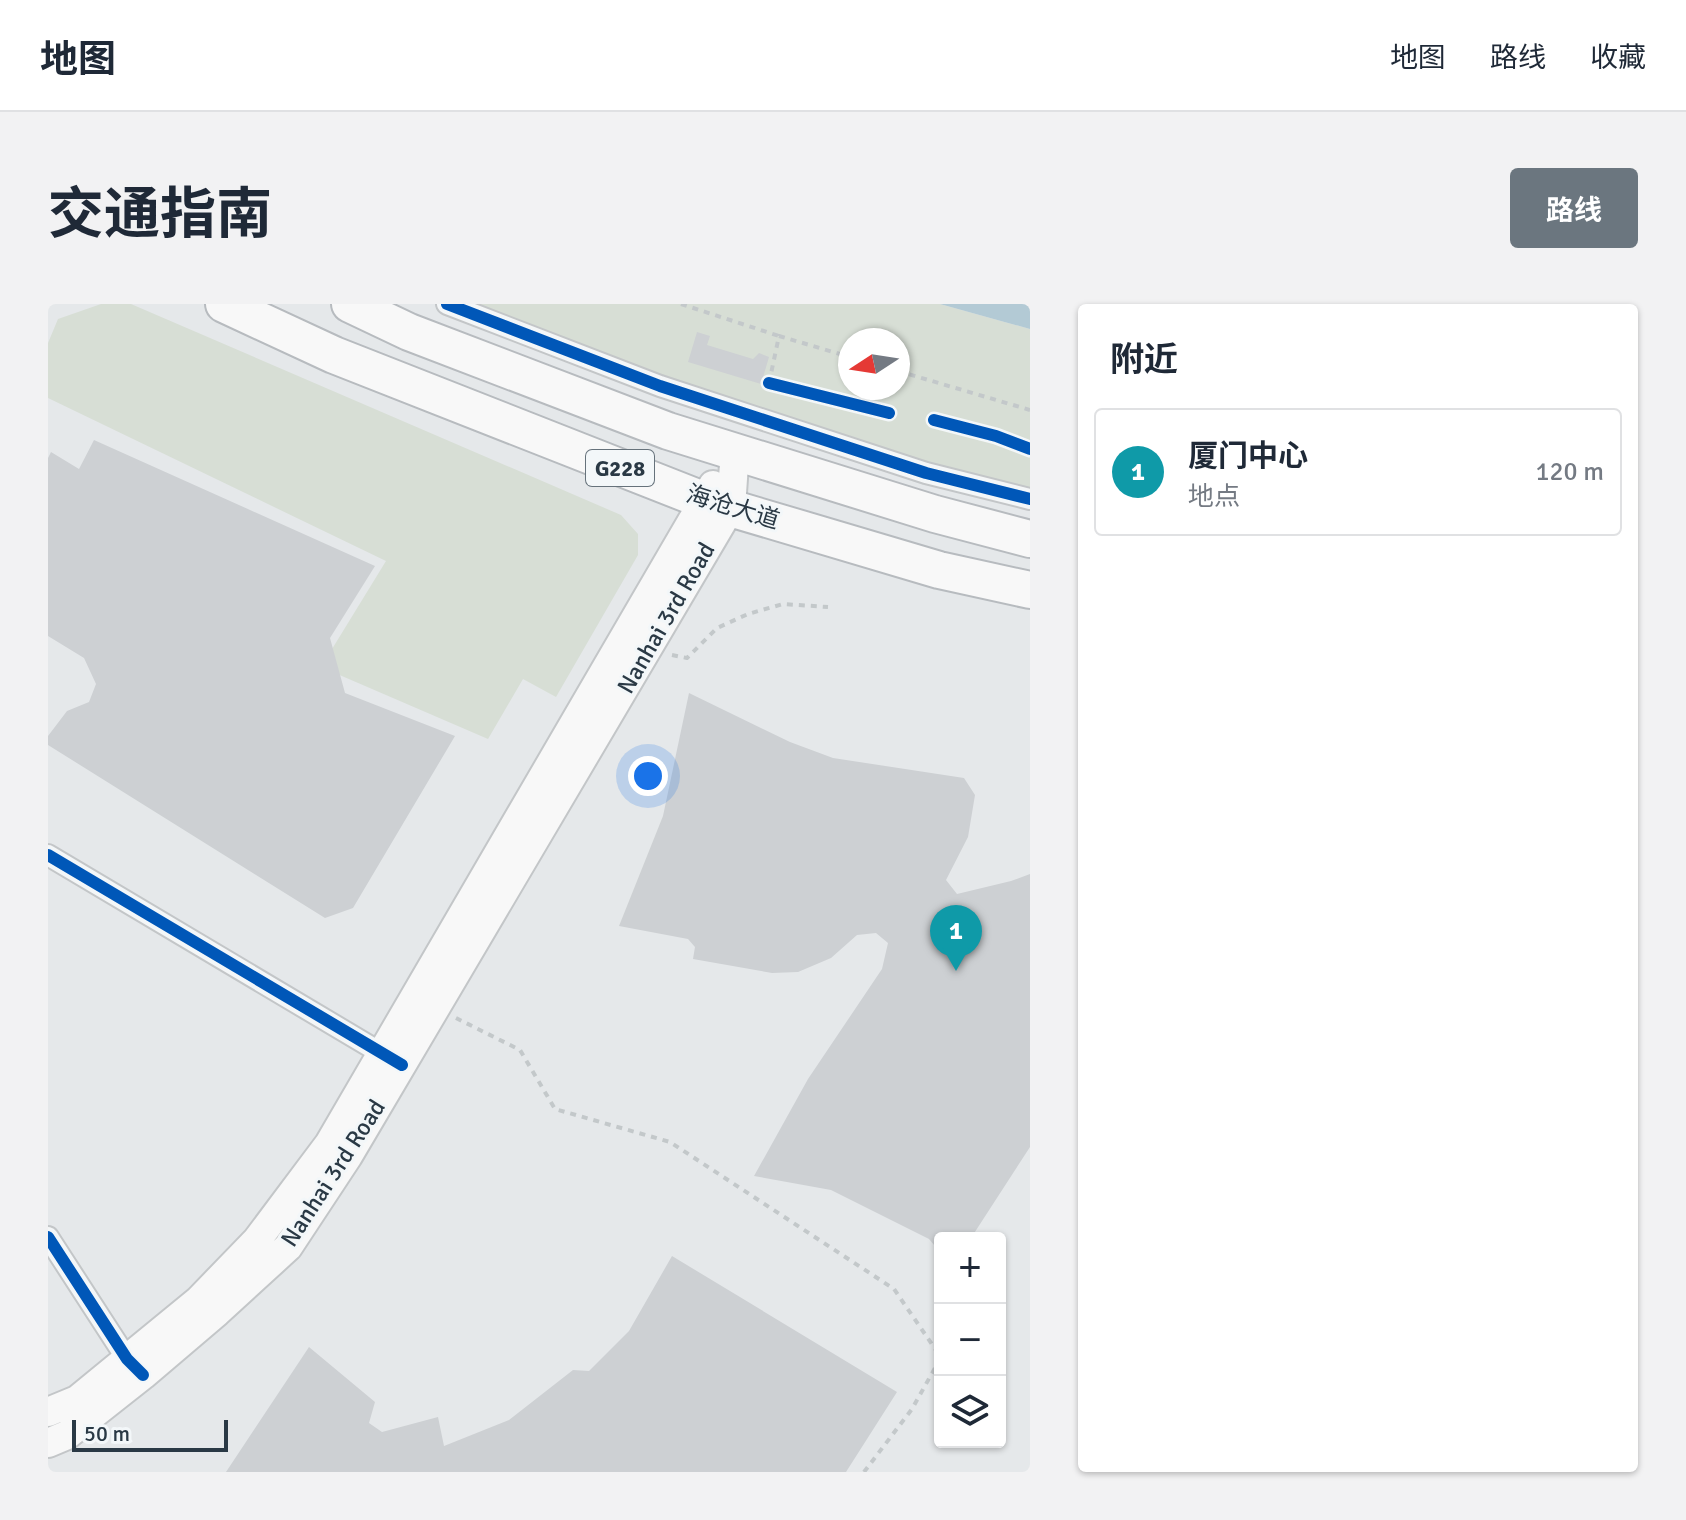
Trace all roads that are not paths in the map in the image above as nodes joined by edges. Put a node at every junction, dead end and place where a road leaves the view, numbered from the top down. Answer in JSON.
{"nodes":[{"id":1,"x":224,"y":304,"type":"edge"},
{"id":2,"x":350,"y":304,"type":"edge"},
{"id":3,"x":447,"y":304,"type":"edge"},
{"id":4,"x":735,"y":450,"type":"junction"},
{"id":5,"x":1030,"y":499,"type":"edge"},
{"id":6,"x":717,"y":503,"type":"junction"},
{"id":7,"x":1030,"y":539,"type":"edge"},
{"id":8,"x":1030,"y":590,"type":"edge"},
{"id":9,"x":48,"y":855,"type":"edge"},
{"id":10,"x":392,"y":1059,"type":"junction"},
{"id":11,"x":48,"y":1237,"type":"edge"},
{"id":12,"x":135,"y":1367,"type":"junction"},
{"id":13,"x":48,"y":1412,"type":"edge"},
{"id":14,"x":48,"y":1443,"type":"edge"}],
"edges":[{"from":1,"to":6,"type":"highway","name":"海沧大道","number":"G228"},
{"from":2,"to":4,"type":"highway","number":"G228"},
{"from":3,"to":5,"type":"street"},
{"from":4,"to":6,"type":"main road","name":"Nanhai 3rd Road"},
{"from":4,"to":7,"type":"highway","number":"G228"},
{"from":6,"to":8,"type":"highway","name":"海沧大道","number":"G228"},
{"from":6,"to":10,"type":"main road","name":"Nanhai 3rd Road"},
{"from":6,"to":10,"type":"main road","name":"Nanhai 3rd Road"},
{"from":9,"to":10,"type":"street"},
{"from":10,"to":12,"type":"main road","name":"Nanhai 3rd Road"},
{"from":11,"to":12,"type":"street"},
{"from":12,"to":13,"type":"main road","name":"Nanhai 3rd Road"},
{"from":12,"to":14,"type":"main road","name":"Nanhai 3rd Road"}]}
